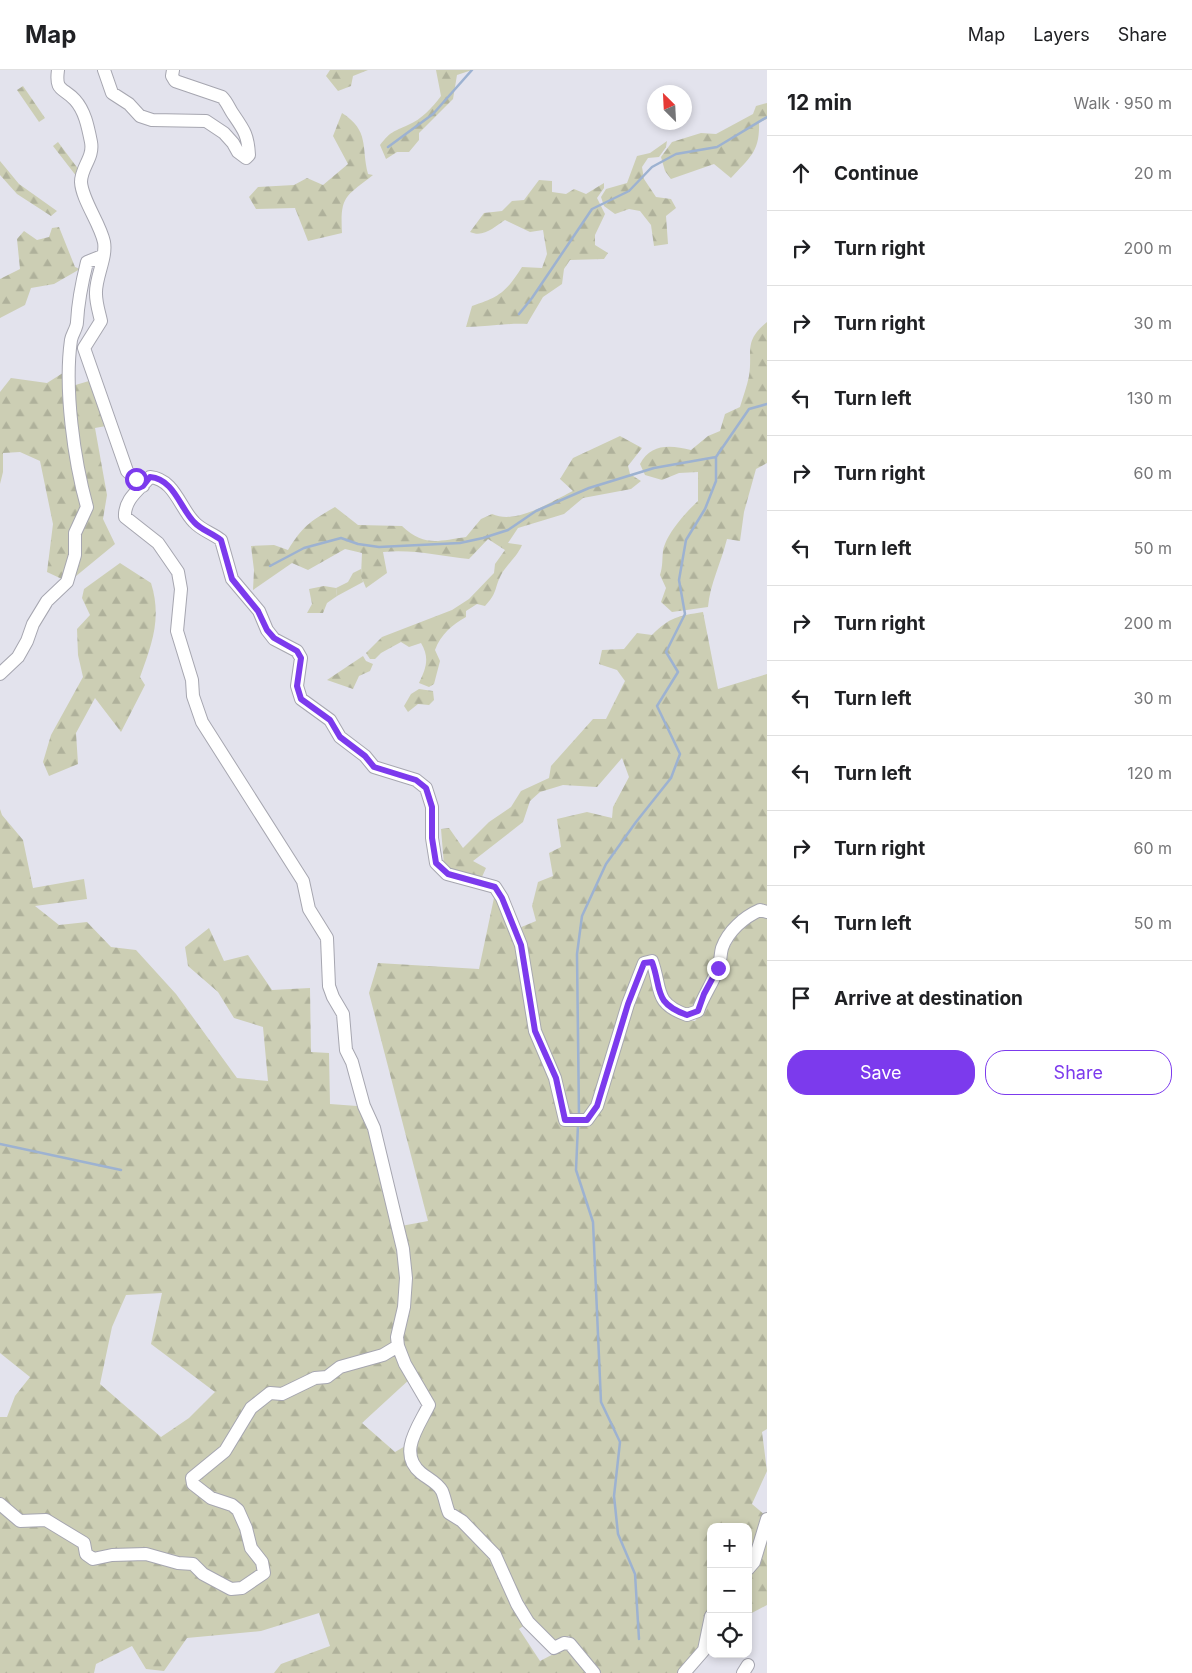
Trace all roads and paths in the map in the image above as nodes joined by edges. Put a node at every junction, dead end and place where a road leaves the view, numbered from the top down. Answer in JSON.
{"nodes":[{"id":1,"x":58,"y":70,"type":"edge"},
{"id":2,"x":104,"y":70,"type":"edge"},
{"id":3,"x":173,"y":70,"type":"edge"},
{"id":4,"x":102,"y":256,"type":"junction"},
{"id":5,"x":143,"y":486,"type":"junction"},
{"id":6,"x":0,"y":674,"type":"edge"},
{"id":7,"x":767,"y":912,"type":"edge"},
{"id":8,"x":398,"y":1346,"type":"junction"},
{"id":9,"x":0,"y":1504,"type":"edge"},
{"id":10,"x":767,"y":1519,"type":"edge"},
{"id":11,"x":749,"y":1568,"type":"edge"},
{"id":12,"x":707,"y":1635,"type":"edge"},
{"id":13,"x":594,"y":1673,"type":"edge"},
{"id":14,"x":684,"y":1673,"type":"edge"}],
"edges":[{"from":1,"to":4,"type":"street"},
{"from":2,"to":3,"type":"street"},
{"from":4,"to":5,"type":"street"},
{"from":4,"to":6,"type":"street"},
{"from":5,"to":7,"type":"street"},
{"from":5,"to":8,"type":"street"},
{"from":8,"to":9,"type":"street"},
{"from":8,"to":13,"type":"street"},
{"from":10,"to":11,"type":"street"},
{"from":12,"to":14,"type":"street"}]}
